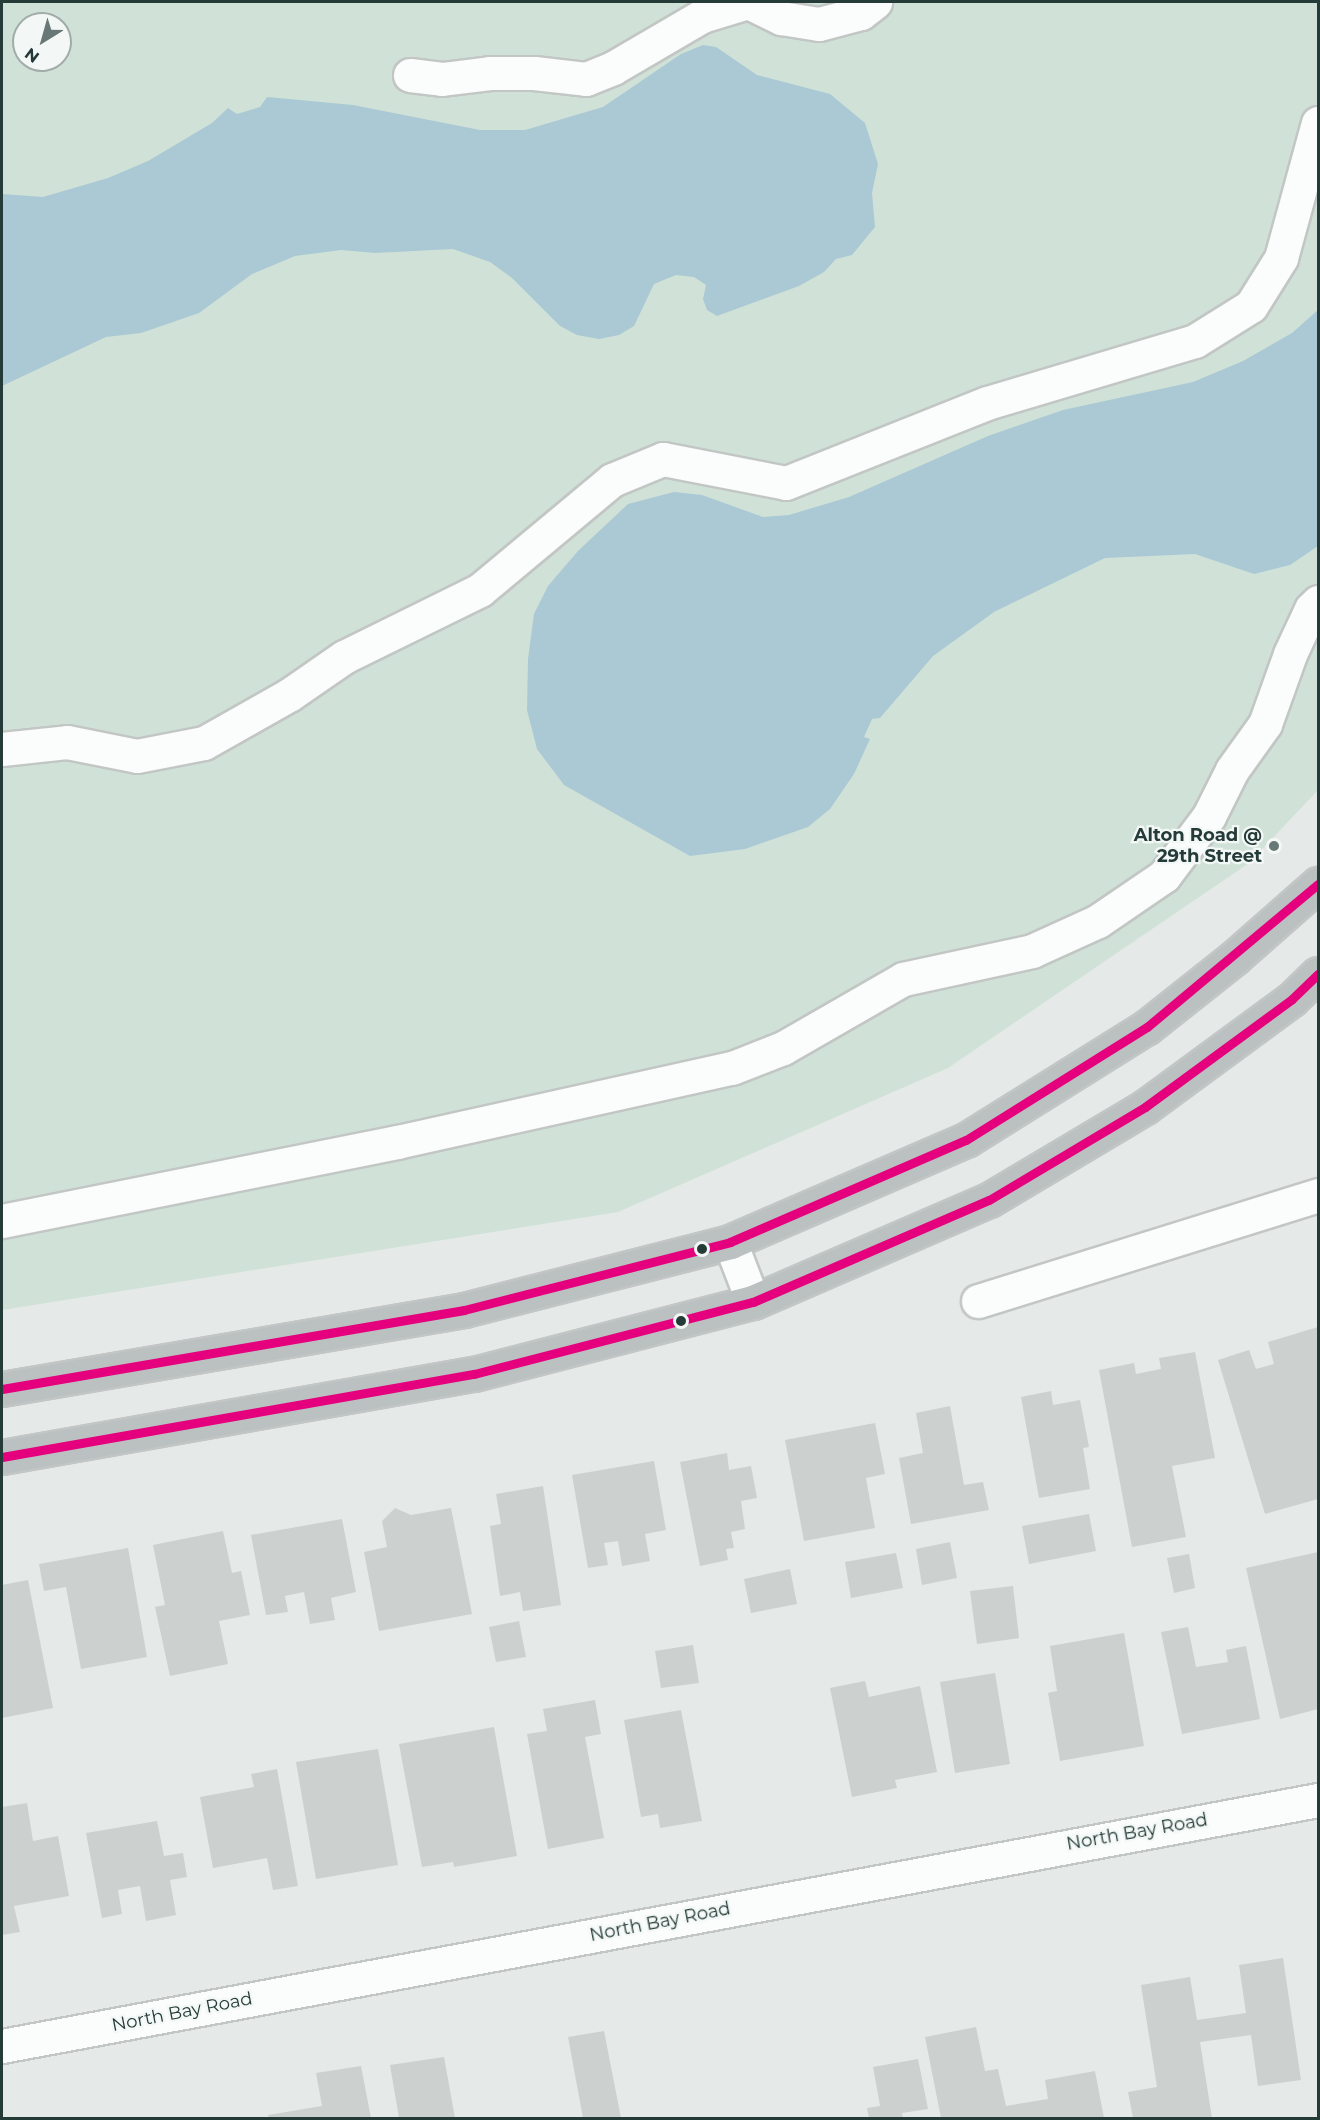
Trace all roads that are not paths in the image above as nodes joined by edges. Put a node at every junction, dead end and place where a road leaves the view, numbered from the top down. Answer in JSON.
{"nodes":[{"id":1,"x":875,"y":2,"type":"edge"},
{"id":2,"x":410,"y":75,"type":"dead end"},
{"id":3,"x":1318,"y":123,"type":"edge"},
{"id":4,"x":1318,"y":602,"type":"edge"},
{"id":5,"x":2,"y":749,"type":"edge"},
{"id":6,"x":1318,"y":884,"type":"edge"},
{"id":7,"x":1318,"y":974,"type":"edge"},
{"id":8,"x":1318,"y":1195,"type":"edge"},
{"id":9,"x":2,"y":1221,"type":"edge"},
{"id":10,"x":730,"y":1242,"type":"junction"},
{"id":11,"x":978,"y":1301,"type":"dead end"},
{"id":12,"x":753,"y":1302,"type":"junction"},
{"id":13,"x":2,"y":1389,"type":"edge"},
{"id":14,"x":2,"y":1457,"type":"edge"},
{"id":15,"x":1318,"y":1800,"type":"edge"},
{"id":16,"x":2,"y":2046,"type":"edge"}],
"edges":[{"from":1,"to":2,"type":"street"},
{"from":3,"to":5,"type":"street"},
{"from":4,"to":9,"type":"street"},
{"from":6,"to":10,"type":"highway"},
{"from":7,"to":12,"type":"highway"},
{"from":8,"to":11,"type":"street"},
{"from":10,"to":12,"type":"street"},
{"from":10,"to":13,"type":"highway"},
{"from":12,"to":14,"type":"highway"},
{"from":15,"to":16,"type":"street","name":"North Bay Road"}]}
